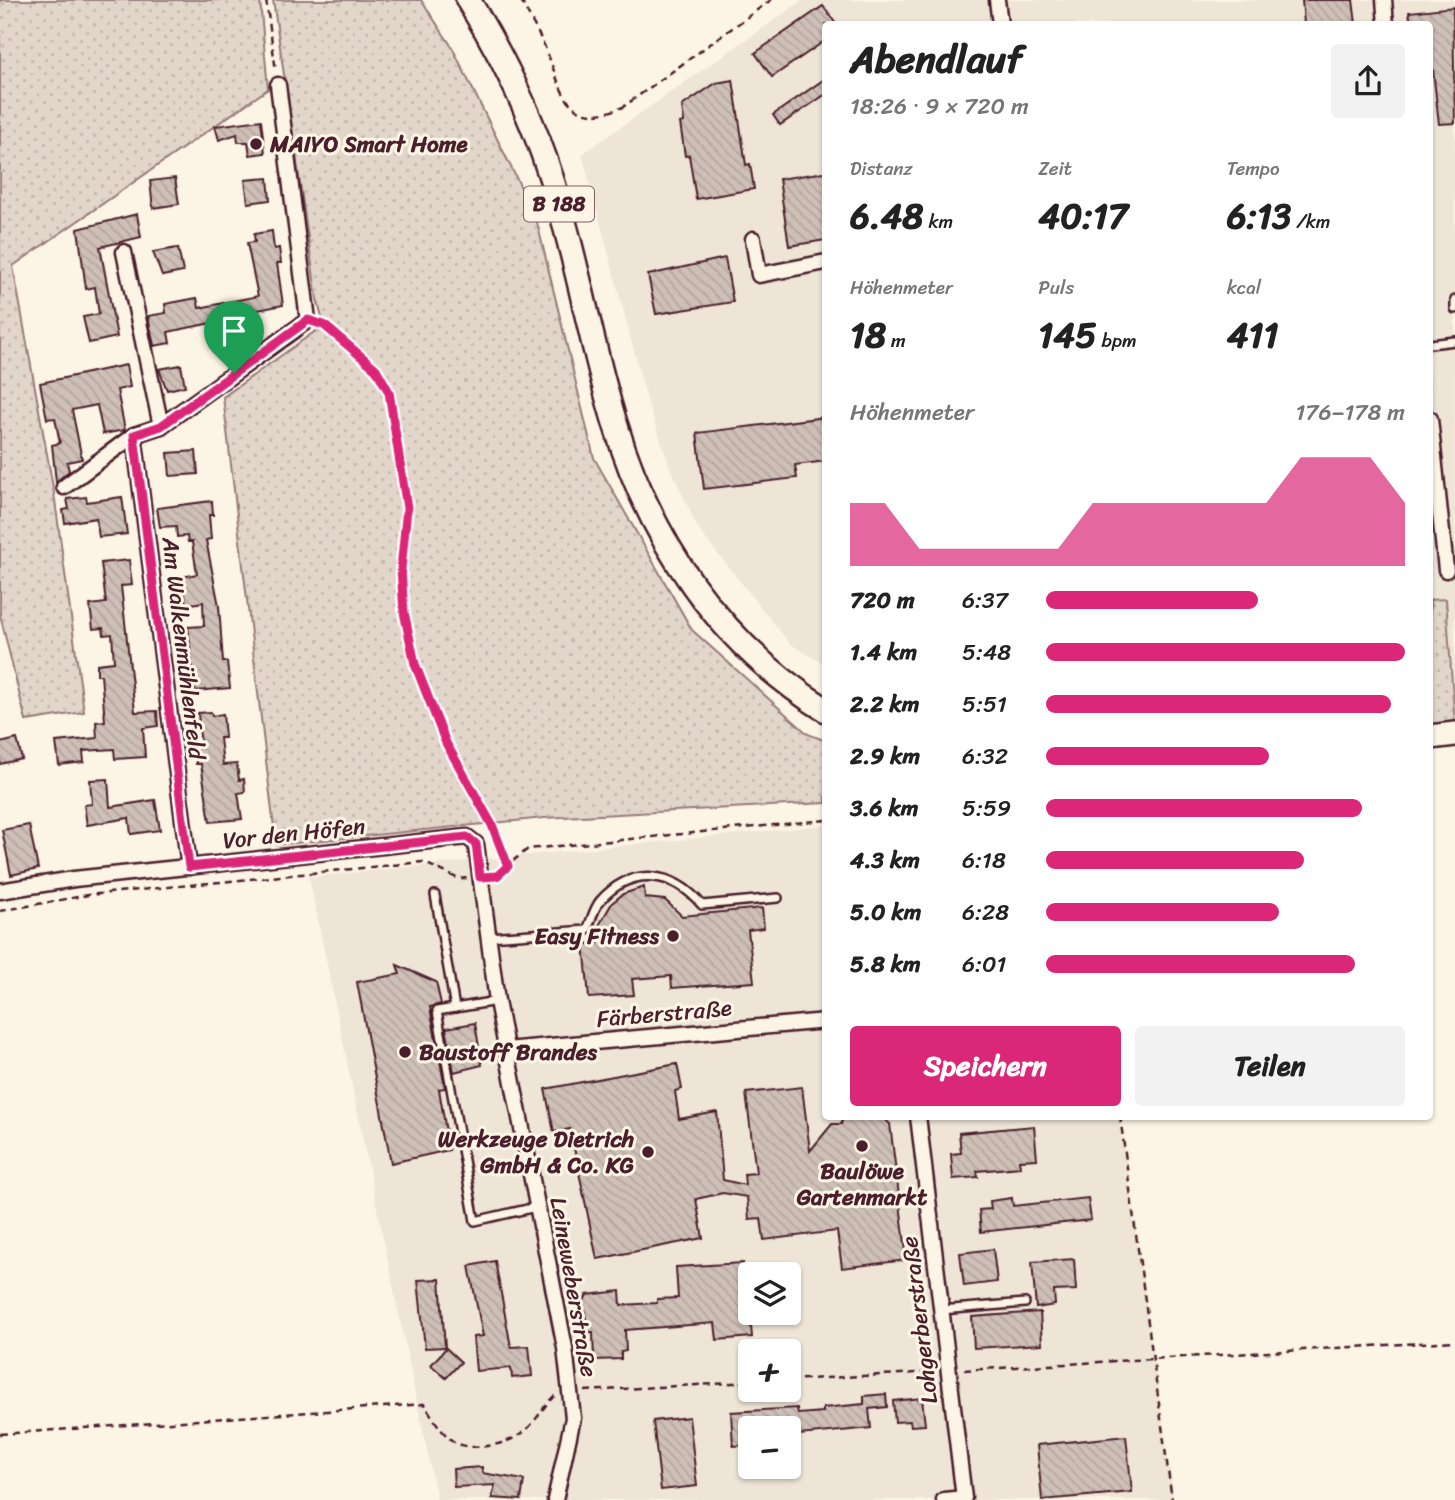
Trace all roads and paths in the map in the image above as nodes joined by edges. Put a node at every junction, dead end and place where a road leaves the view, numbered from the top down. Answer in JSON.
{"nodes":[{"id":1,"x":266,"y":0,"type":"edge"},
{"id":2,"x":468,"y":0,"type":"edge"},
{"id":3,"x":521,"y":0,"type":"edge"},
{"id":4,"x":771,"y":0,"type":"edge"},
{"id":5,"x":997,"y":0,"type":"edge"},
{"id":6,"x":1384,"y":0,"type":"edge"},
{"id":7,"x":1000,"y":21,"type":"edge"},
{"id":8,"x":1386,"y":21,"type":"edge"},
{"id":9,"x":278,"y":85,"type":"joint"},
{"id":10,"x":753,"y":239,"type":"dead end"},
{"id":11,"x":124,"y":252,"type":"dead end"},
{"id":12,"x":822,"y":263,"type":"edge"},
{"id":13,"x":1455,"y":300,"type":"edge"},
{"id":14,"x":1455,"y":309,"type":"edge"},
{"id":15,"x":308,"y":313,"type":"junction"},
{"id":16,"x":1455,"y":341,"type":"edge"},
{"id":17,"x":1433,"y":344,"type":"edge"},
{"id":18,"x":161,"y":426,"type":"junction"},
{"id":19,"x":134,"y":435,"type":"junction"},
{"id":20,"x":1433,"y":441,"type":"edge"},
{"id":21,"x":64,"y":487,"type":"dead end"},
{"id":22,"x":1451,"y":574,"type":"edge"},
{"id":23,"x":822,"y":707,"type":"edge"},
{"id":24,"x":1455,"y":734,"type":"edge"},
{"id":25,"x":1433,"y":737,"type":"edge"},
{"id":26,"x":822,"y":820,"type":"edge"},
{"id":27,"x":467,"y":837,"type":"joint"},
{"id":28,"x":508,"y":866,"type":"junction"},
{"id":29,"x":189,"y":867,"type":"junction"},
{"id":30,"x":480,"y":877,"type":"junction"},
{"id":31,"x":0,"y":891,"type":"edge"},
{"id":32,"x":435,"y":895,"type":"dead end"},
{"id":33,"x":778,"y":898,"type":"dead end"},
{"id":34,"x":0,"y":911,"type":"edge"},
{"id":35,"x":487,"y":937,"type":"junction"},
{"id":36,"x":496,"y":1001,"type":"junction"},
{"id":37,"x":456,"y":1007,"type":"junction"},
{"id":38,"x":822,"y":1021,"type":"edge"},
{"id":39,"x":506,"y":1050,"type":"junction"},
{"id":40,"x":918,"y":1120,"type":"edge"},
{"id":41,"x":1121,"y":1120,"type":"edge"},
{"id":42,"x":536,"y":1207,"type":"junction"},
{"id":43,"x":1025,"y":1303,"type":"dead end"},
{"id":44,"x":941,"y":1310,"type":"junction"},
{"id":45,"x":1455,"y":1340,"type":"edge"},
{"id":46,"x":1153,"y":1360,"type":"junction"},
{"id":47,"x":948,"y":1371,"type":"junction"},
{"id":48,"x":801,"y":1379,"type":"edge"},
{"id":49,"x":738,"y":1383,"type":"edge"},
{"id":50,"x":570,"y":1392,"type":"junction"},
{"id":51,"x":0,"y":1434,"type":"edge"},
{"id":52,"x":964,"y":1499,"type":"edge"},
{"id":53,"x":555,"y":1500,"type":"edge"},
{"id":54,"x":944,"y":1500,"type":"edge"},
{"id":55,"x":1172,"y":1500,"type":"edge"}],
"edges":[{"from":1,"to":9,"type":"path"},
{"from":2,"to":23,"type":"main road","number":"B 188"},
{"from":3,"to":4,"type":"path"},
{"from":5,"to":7,"type":"street"},
{"from":6,"to":8,"type":"street"},
{"from":9,"to":15,"type":"street"},
{"from":10,"to":12,"type":"street"},
{"from":11,"to":18,"type":"street"},
{"from":13,"to":14,"type":"lane"},
{"from":15,"to":18,"type":"street"},
{"from":15,"to":28,"type":"path"},
{"from":16,"to":17,"type":"lane"},
{"from":18,"to":19,"type":"street"},
{"from":19,"to":21,"type":"street"},
{"from":19,"to":29,"type":"street","name":"Am Walkenmühlenfeld"},
{"from":20,"to":22,"type":"street"},
{"from":24,"to":25,"type":"main road"},
{"from":26,"to":28,"type":"path"},
{"from":27,"to":29,"type":"street","name":"Vor den Höfen"},
{"from":27,"to":30,"type":"street","name":"Leineweberstraße"},
{"from":28,"to":30,"type":"path"},
{"from":29,"to":31,"type":"street","name":"Vor den Höfen"},
{"from":30,"to":34,"type":"path"},
{"from":30,"to":35,"type":"street","name":"Leineweberstraße"},
{"from":32,"to":37,"type":"lane"},
{"from":33,"to":35,"type":"lane"},
{"from":35,"to":36,"type":"street","name":"Leineweberstraße"},
{"from":36,"to":37,"type":"lane"},
{"from":36,"to":39,"type":"street","name":"Leineweberstraße"},
{"from":37,"to":42,"type":"lane"},
{"from":38,"to":39,"type":"street","name":"Färberstraße"},
{"from":39,"to":42,"type":"street","name":"Leineweberstraße"},
{"from":40,"to":44,"type":"street","name":"Lohgerberstraße"},
{"from":41,"to":46,"type":"path"},
{"from":42,"to":50,"type":"street","name":"Leineweberstraße"},
{"from":43,"to":44,"type":"lane"},
{"from":44,"to":47,"type":"street","name":"Lohgerberstraße"},
{"from":45,"to":46,"type":"path"},
{"from":46,"to":47,"type":"path"},
{"from":46,"to":55,"type":"path"},
{"from":47,"to":48,"type":"path"},
{"from":47,"to":52,"type":"street","name":"Lohgerberstraße"},
{"from":49,"to":50,"type":"path"},
{"from":50,"to":51,"type":"path"},
{"from":50,"to":53,"type":"street","name":"Leineweberstraße"},
{"from":52,"to":54,"type":"street","name":"Lohgerberstraße"}]}
